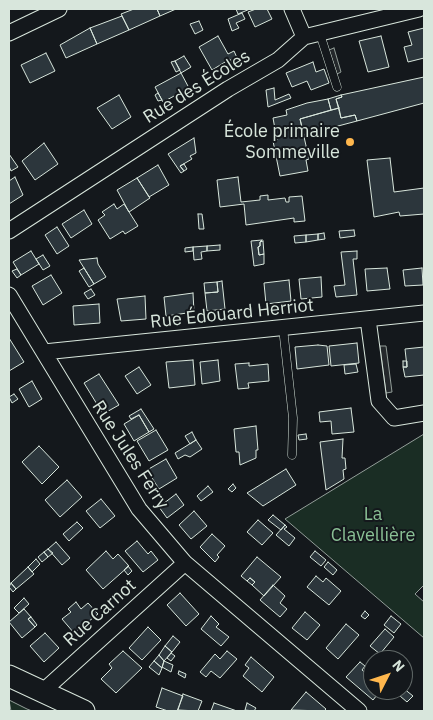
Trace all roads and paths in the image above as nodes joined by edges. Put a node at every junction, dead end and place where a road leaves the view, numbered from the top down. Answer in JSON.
{"nodes":[{"id":1,"x":59,"y":9,"type":"edge"},
{"id":2,"x":292,"y":9,"type":"edge"},
{"id":3,"x":419,"y":9,"type":"edge"},
{"id":4,"x":9,"y":33,"type":"edge"},
{"id":5,"x":320,"y":34,"type":"junction"},
{"id":6,"x":304,"y":37,"type":"junction"},
{"id":7,"x":337,"y":87,"type":"dead end"},
{"id":8,"x":9,"y":231,"type":"edge"},
{"id":9,"x":9,"y":295,"type":"edge"},
{"id":10,"x":424,"y":313,"type":"edge"},
{"id":11,"x":368,"y":319,"type":"junction"},
{"id":12,"x":283,"y":328,"type":"junction"},
{"id":13,"x":44,"y":352,"type":"junction"},
{"id":14,"x":424,"y":413,"type":"edge"},
{"id":15,"x":292,"y":455,"type":"dead end"},
{"id":16,"x":185,"y":562,"type":"junction"},
{"id":17,"x":9,"y":676,"type":"edge"},
{"id":18,"x":42,"y":692,"type":"junction"},
{"id":19,"x":84,"y":711,"type":"edge"},
{"id":20,"x":359,"y":711,"type":"edge"}],
"edges":[{"from":1,"to":4,"type":"street"},
{"from":2,"to":6,"type":"street"},
{"from":3,"to":5,"type":"street"},
{"from":5,"to":6,"type":"street"},
{"from":5,"to":7,"type":"lane"},
{"from":6,"to":8,"type":"street","name":"Rue des Écoles"},
{"from":9,"to":13,"type":"street","name":"Rue Jules Ferry"},
{"from":10,"to":11,"type":"street","name":"Rue Édouard Herriot"},
{"from":11,"to":12,"type":"street","name":"Rue Édouard Herriot"},
{"from":11,"to":14,"type":"street"},
{"from":12,"to":13,"type":"street","name":"Rue Édouard Herriot"},
{"from":12,"to":15,"type":"lane"},
{"from":13,"to":16,"type":"street","name":"Rue Jules Ferry"},
{"from":16,"to":18,"type":"street","name":"Rue Carnot"},
{"from":16,"to":20,"type":"street","name":"Rue Jules Ferry"},
{"from":17,"to":18,"type":"main road"},
{"from":18,"to":19,"type":"main road"}]}
